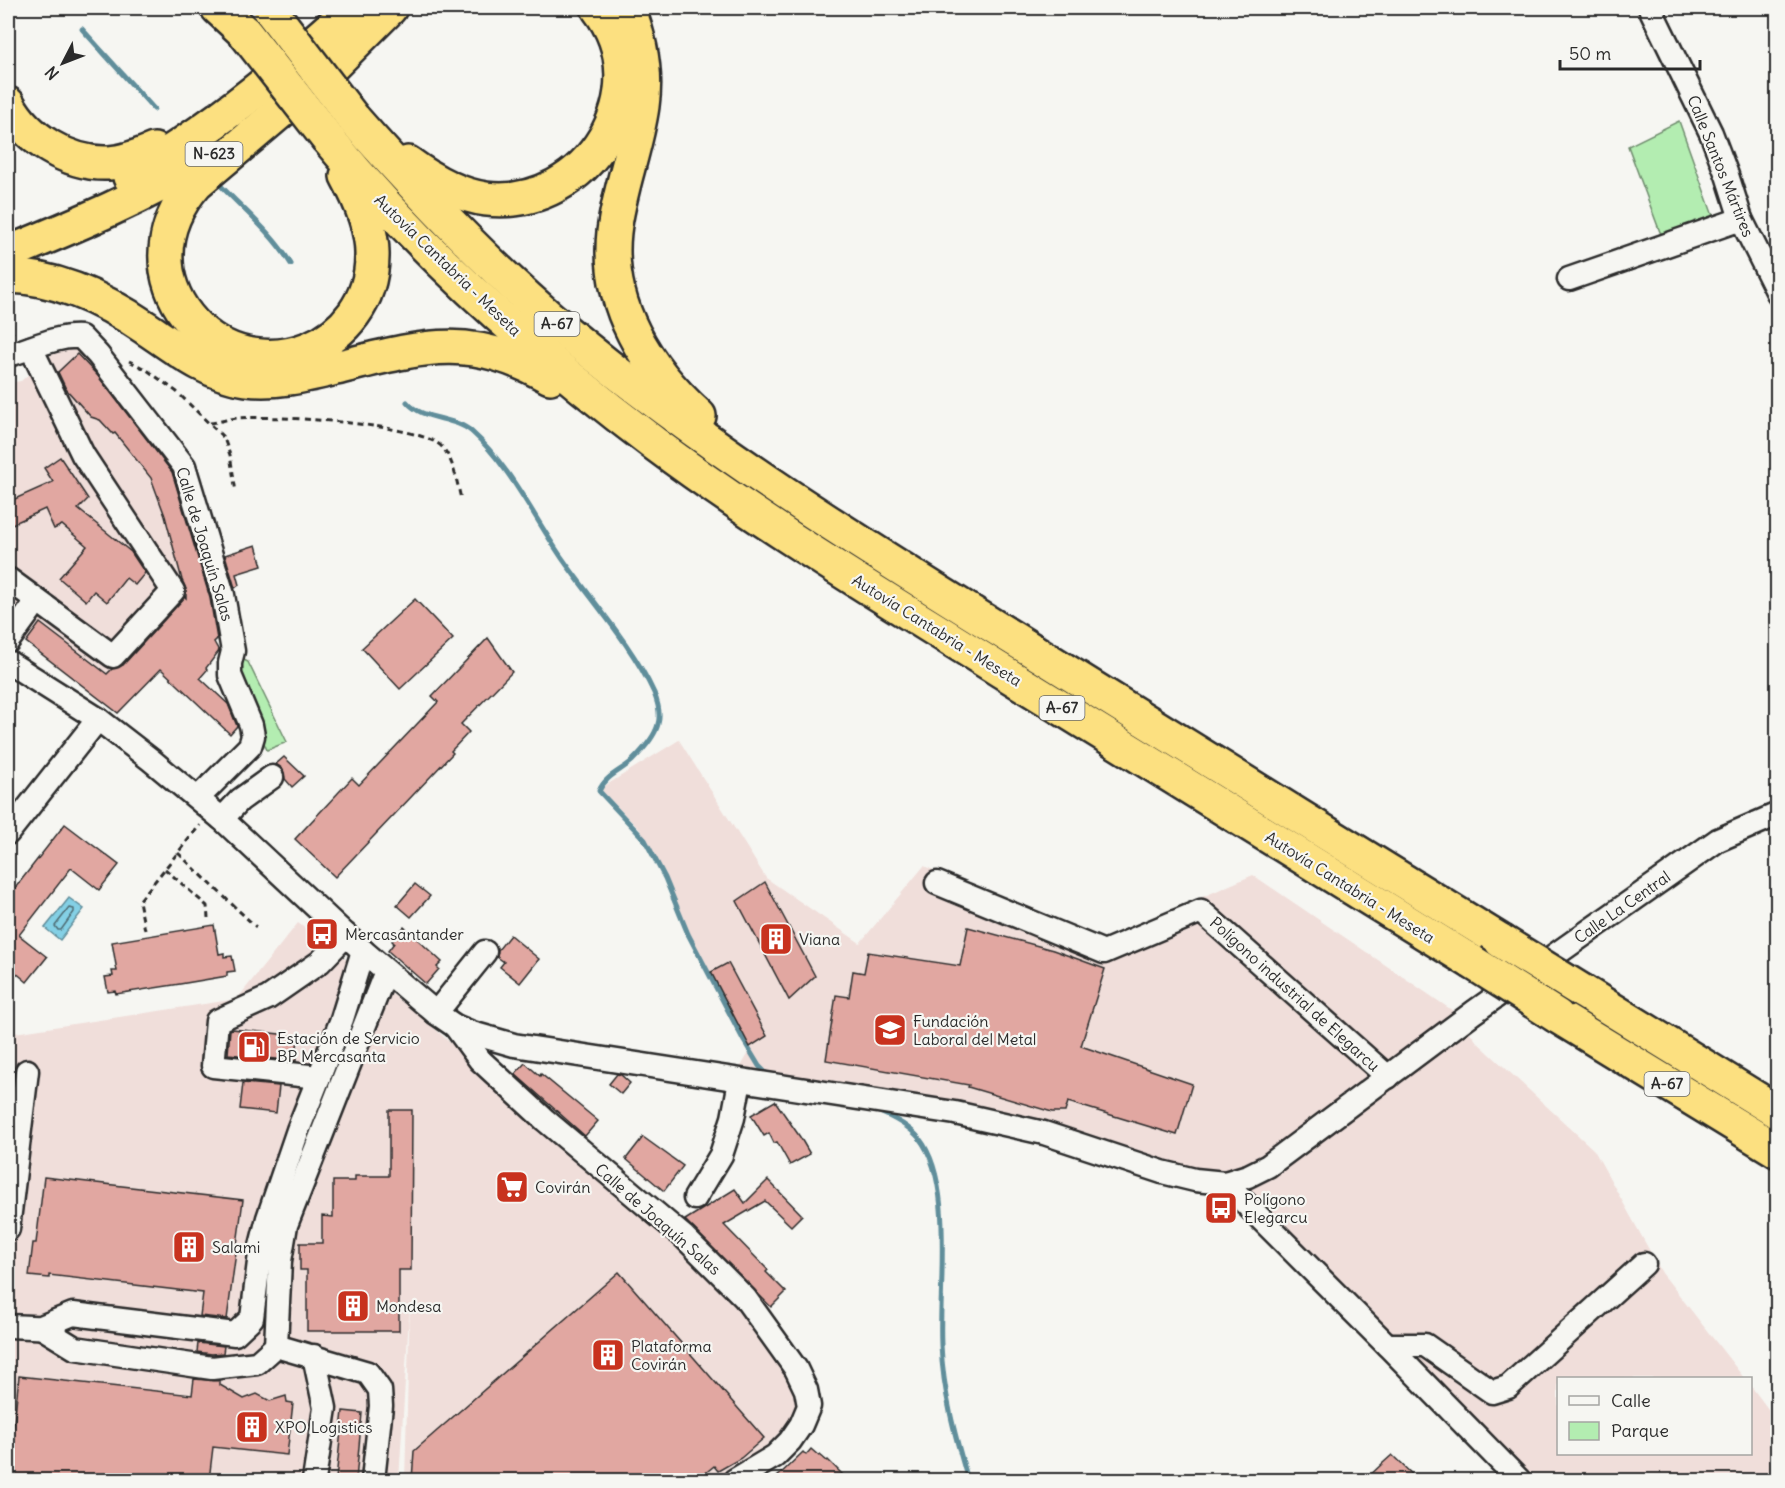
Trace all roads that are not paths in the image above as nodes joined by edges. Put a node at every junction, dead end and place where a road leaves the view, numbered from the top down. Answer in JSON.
{"nodes":[{"id":1,"x":218,"y":8,"type":"edge"},
{"id":2,"x":390,"y":8,"type":"edge"},
{"id":3,"x":405,"y":8,"type":"edge"},
{"id":4,"x":598,"y":8,"type":"edge"},
{"id":5,"x":628,"y":8,"type":"edge"},
{"id":6,"x":1650,"y":8,"type":"edge"},
{"id":7,"x":270,"y":9,"type":"edge"},
{"id":8,"x":348,"y":10,"type":"edge"},
{"id":9,"x":236,"y":20,"type":"edge"},
{"id":10,"x":316,"y":80,"type":"junction"},
{"id":11,"x":252,"y":94,"type":"junction"},
{"id":12,"x":8,"y":104,"type":"edge"},
{"id":13,"x":353,"y":118,"type":"junction"},
{"id":14,"x":328,"y":140,"type":"junction"},
{"id":15,"x":1741,"y":219,"type":"junction"},
{"id":16,"x":8,"y":237,"type":"edge"},
{"id":17,"x":8,"y":253,"type":"edge"},
{"id":18,"x":8,"y":276,"type":"edge"},
{"id":19,"x":1569,"y":279,"type":"dead end"},
{"id":20,"x":1778,"y":293,"type":"edge"},
{"id":21,"x":31,"y":348,"type":"junction"},
{"id":22,"x":8,"y":354,"type":"edge"},
{"id":23,"x":657,"y":446,"type":"junction"},
{"id":24,"x":790,"y":498,"type":"junction"},
{"id":25,"x":8,"y":579,"type":"edge"},
{"id":26,"x":37,"y":601,"type":"junction"},
{"id":27,"x":8,"y":641,"type":"edge"},
{"id":28,"x":8,"y":662,"type":"edge"},
{"id":29,"x":98,"y":719,"type":"junction"},
{"id":30,"x":272,"y":777,"type":"dead end"},
{"id":31,"x":211,"y":809,"type":"junction"},
{"id":32,"x":1778,"y":814,"type":"edge"},
{"id":33,"x":8,"y":833,"type":"edge"},
{"id":34,"x":937,"y":883,"type":"dead end"},
{"id":35,"x":346,"y":935,"type":"junction"},
{"id":36,"x":363,"y":951,"type":"junction"},
{"id":37,"x":485,"y":952,"type":"dead end"},
{"id":38,"x":386,"y":971,"type":"junction"},
{"id":39,"x":1474,"y":1012,"type":"joint"},
{"id":40,"x":436,"y":1013,"type":"junction"},
{"id":41,"x":455,"y":1026,"type":"junction"},
{"id":42,"x":27,"y":1071,"type":"dead end"},
{"id":43,"x":319,"y":1077,"type":"junction"},
{"id":44,"x":1388,"y":1077,"type":"junction"},
{"id":45,"x":740,"y":1081,"type":"junction"},
{"id":46,"x":1778,"y":1112,"type":"edge"},
{"id":47,"x":1778,"y":1151,"type":"edge"},
{"id":48,"x":1225,"y":1183,"type":"junction"},
{"id":49,"x":695,"y":1198,"type":"dead end"},
{"id":50,"x":8,"y":1229,"type":"edge"},
{"id":51,"x":1644,"y":1264,"type":"dead end"},
{"id":52,"x":8,"y":1326,"type":"edge"},
{"id":53,"x":41,"y":1327,"type":"junction"},
{"id":54,"x":171,"y":1327,"type":"junction"},
{"id":55,"x":83,"y":1330,"type":"dead end"},
{"id":56,"x":1387,"y":1345,"type":"junction"},
{"id":57,"x":276,"y":1346,"type":"junction"},
{"id":58,"x":314,"y":1356,"type":"junction"},
{"id":59,"x":168,"y":1361,"type":"junction"},
{"id":60,"x":314,"y":1480,"type":"edge"},
{"id":61,"x":373,"y":1480,"type":"edge"},
{"id":62,"x":735,"y":1480,"type":"edge"},
{"id":63,"x":1519,"y":1480,"type":"edge"}],
"edges":[{"from":1,"to":9,"type":"highway","name":"Autovía Cantabria - Meseta"},
{"from":2,"to":10,"type":"highway","number":"N-623"},
{"from":3,"to":10,"type":"highway"},
{"from":4,"to":13,"type":"highway"},
{"from":5,"to":24,"type":"highway"},
{"from":6,"to":15,"type":"street","name":"Calle Santos Mártires"},
{"from":7,"to":13,"type":"highway","name":"Autovía Cantabria - Meseta","number":"A-67","bridge":true},
{"from":8,"to":11,"type":"highway","number":"N-623"},
{"from":9,"to":14,"type":"highway","name":"Autovía Cantabria - Meseta","number":"A-67","bridge":true},
{"from":10,"to":14,"type":"highway"},
{"from":10,"to":17,"type":"highway","number":"N-623"},
{"from":11,"to":12,"type":"highway"},
{"from":11,"to":16,"type":"highway","number":"N-623"},
{"from":13,"to":24,"type":"highway","name":"Autovía Cantabria - Meseta","number":"A-67"},
{"from":14,"to":23,"type":"highway","name":"Autovía Cantabria - Meseta","number":"A-67"},
{"from":15,"to":19,"type":"street"},
{"from":15,"to":20,"type":"street","name":"Calle Santos Mártires"},
{"from":18,"to":23,"type":"highway"},
{"from":21,"to":22,"type":"street","name":"Calle de Joaquín Salas"},
{"from":21,"to":26,"type":"street"},
{"from":21,"to":31,"type":"street","name":"Calle de Joaquín Salas"},
{"from":23,"to":47,"type":"highway","name":"Autovía Cantabria - Meseta","number":"A-67","bridge":true},
{"from":24,"to":46,"type":"highway","name":"Autovía Cantabria - Meseta","number":"A-67","bridge":true},
{"from":25,"to":26,"type":"street"},
{"from":26,"to":27,"type":"street"},
{"from":28,"to":29,"type":"street","name":"Calle de Joaquín Salas"},
{"from":29,"to":31,"type":"street","name":"Calle de Joaquín Salas"},
{"from":29,"to":33,"type":"street"},
{"from":30,"to":31,"type":"street"},
{"from":31,"to":35,"type":"street","name":"Calle de Joaquín Salas"},
{"from":32,"to":39,"type":"street","name":"Calle La Central"},
{"from":34,"to":44,"type":"street","name":"Polígono industrial de Elegarcu"},
{"from":35,"to":36,"type":"street","name":"Calle de Joaquín Salas"},
{"from":35,"to":43,"type":"street"},
{"from":36,"to":38,"type":"street","name":"Calle de Joaquín Salas"},
{"from":36,"to":43,"type":"street"},
{"from":37,"to":40,"type":"street"},
{"from":38,"to":40,"type":"street","name":"Calle de Joaquín Salas"},
{"from":38,"to":57,"type":"street"},
{"from":39,"to":44,"type":"street","name":"Polígono industrial de Elegarcu"},
{"from":40,"to":41,"type":"street","name":"Calle de Joaquín Salas"},
{"from":41,"to":45,"type":"street","name":"Calle de Joaquín Salas"},
{"from":41,"to":62,"type":"street","name":"Calle de Joaquín Salas"},
{"from":42,"to":50,"type":"street"},
{"from":43,"to":54,"type":"street"},
{"from":44,"to":48,"type":"street","name":"Polígono industrial de Elegarcu"},
{"from":45,"to":48,"type":"street","name":"Polígono industrial de Elegarcu"},
{"from":45,"to":49,"type":"street"},
{"from":48,"to":56,"type":"street"},
{"from":51,"to":56,"type":"street"},
{"from":52,"to":53,"type":"street"},
{"from":53,"to":54,"type":"street"},
{"from":53,"to":55,"type":"street"},
{"from":53,"to":59,"type":"street"},
{"from":54,"to":59,"type":"street"},
{"from":56,"to":63,"type":"street"},
{"from":57,"to":58,"type":"street"},
{"from":57,"to":59,"type":"street"},
{"from":58,"to":60,"type":"street"},
{"from":58,"to":61,"type":"street"}]}
